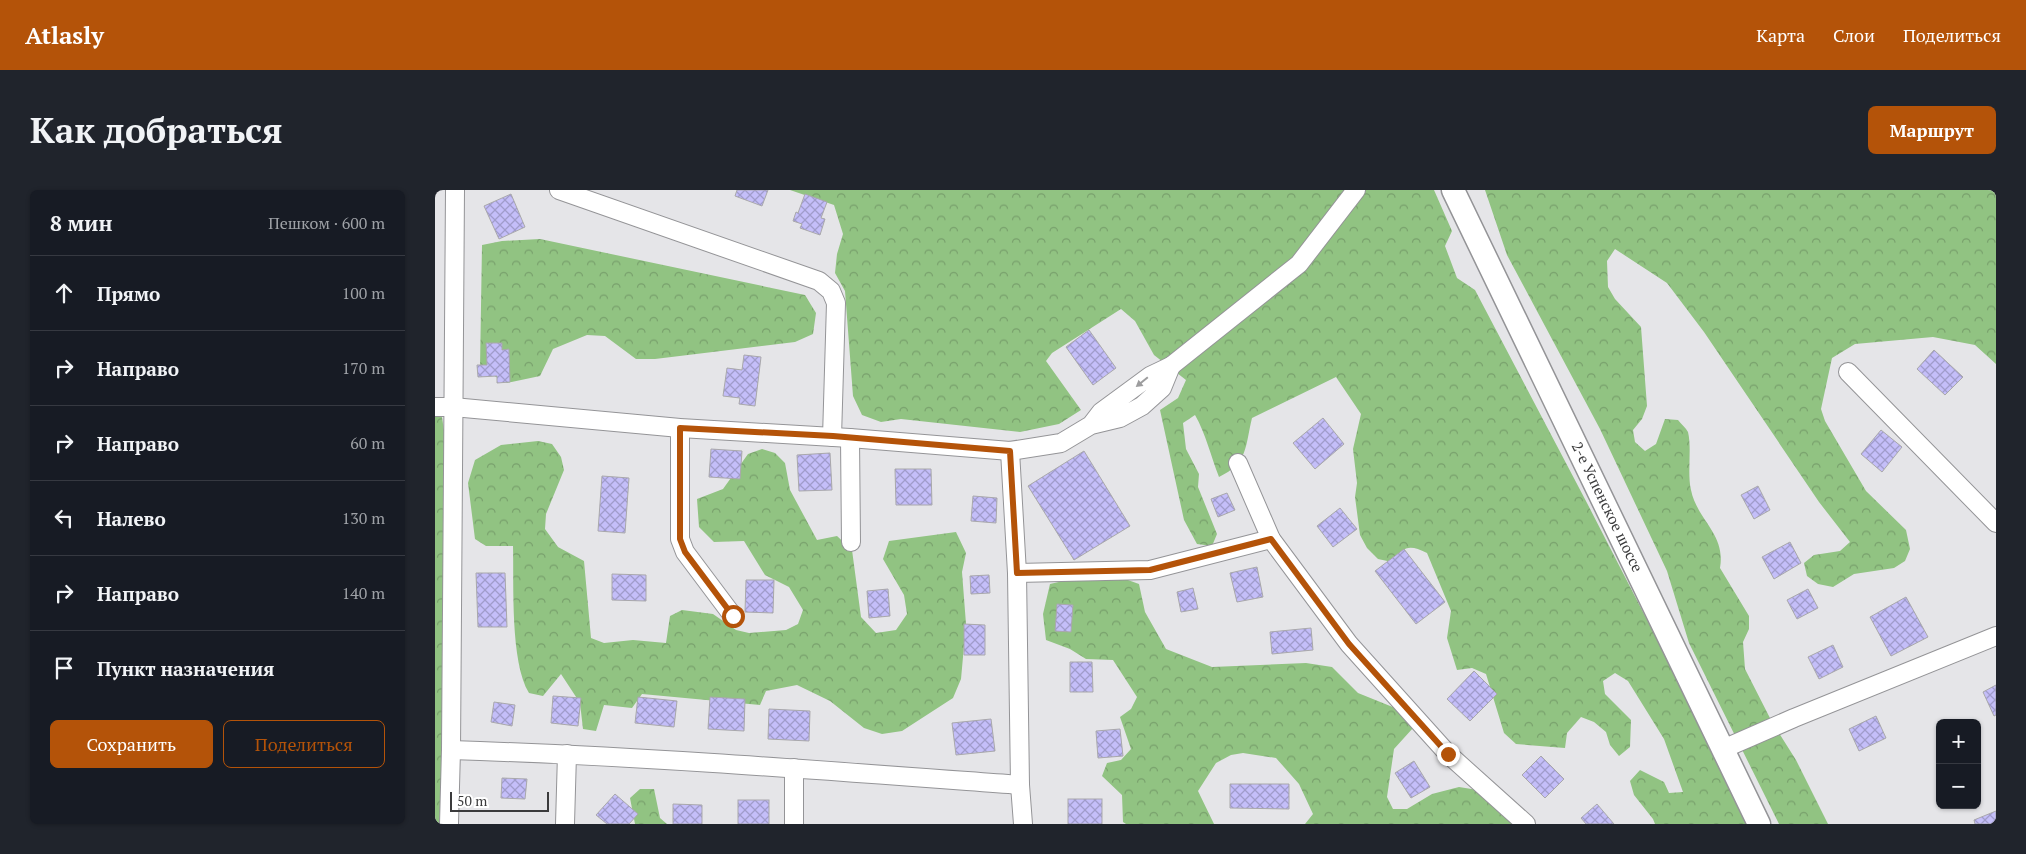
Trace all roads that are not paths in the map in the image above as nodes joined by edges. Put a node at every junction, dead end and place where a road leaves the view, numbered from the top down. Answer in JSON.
{"nodes":[{"id":1,"x":455,"y":190,"type":"edge"},
{"id":2,"x":559,"y":190,"type":"edge"},
{"id":3,"x":1355,"y":190,"type":"edge"},
{"id":4,"x":1453,"y":190,"type":"edge"},
{"id":5,"x":1848,"y":372,"type":"dead end"},
{"id":6,"x":435,"y":407,"type":"edge"},
{"id":7,"x":453,"y":408,"type":"junction"},
{"id":8,"x":680,"y":428,"type":"junction"},
{"id":9,"x":841,"y":437,"type":"junction"},
{"id":10,"x":1010,"y":451,"type":"junction"},
{"id":11,"x":1238,"y":463,"type":"dead end"},
{"id":12,"x":1996,"y":523,"type":"edge"},
{"id":13,"x":1271,"y":539,"type":"junction"},
{"id":14,"x":851,"y":542,"type":"dead end"},
{"id":15,"x":1017,"y":573,"type":"junction"},
{"id":16,"x":733,"y":616,"type":"dead end"},
{"id":17,"x":1996,"y":636,"type":"edge"},
{"id":18,"x":1723,"y":749,"type":"junction"},
{"id":19,"x":451,"y":750,"type":"junction"},
{"id":20,"x":567,"y":754,"type":"junction"},
{"id":21,"x":794,"y":768,"type":"junction"},
{"id":22,"x":1020,"y":785,"type":"junction"},
{"id":23,"x":449,"y":824,"type":"edge"},
{"id":24,"x":565,"y":824,"type":"edge"},
{"id":25,"x":794,"y":824,"type":"edge"},
{"id":26,"x":1023,"y":824,"type":"edge"},
{"id":27,"x":1526,"y":824,"type":"edge"},
{"id":28,"x":1759,"y":824,"type":"edge"}],
"edges":[{"from":1,"to":7,"type":"street"},
{"from":2,"to":9,"type":"street"},
{"from":3,"to":10,"type":"street"},
{"from":4,"to":18,"type":"main road","name":"2-е Успенское шоссе"},
{"from":5,"to":12,"type":"street"},
{"from":6,"to":7,"type":"street"},
{"from":7,"to":8,"type":"street"},
{"from":7,"to":19,"type":"street"},
{"from":8,"to":9,"type":"street"},
{"from":8,"to":16,"type":"street"},
{"from":9,"to":10,"type":"street"},
{"from":9,"to":14,"type":"street"},
{"from":10,"to":15,"type":"street"},
{"from":11,"to":13,"type":"street"},
{"from":13,"to":15,"type":"street"},
{"from":13,"to":27,"type":"street"},
{"from":15,"to":22,"type":"street"},
{"from":17,"to":18,"type":"street"},
{"from":18,"to":28,"type":"main road","name":"2-е Успенское шоссе"},
{"from":19,"to":20,"type":"street"},
{"from":19,"to":23,"type":"street"},
{"from":20,"to":21,"type":"street"},
{"from":20,"to":24,"type":"street"},
{"from":21,"to":22,"type":"street"},
{"from":21,"to":25,"type":"street"},
{"from":22,"to":26,"type":"street"}]}
